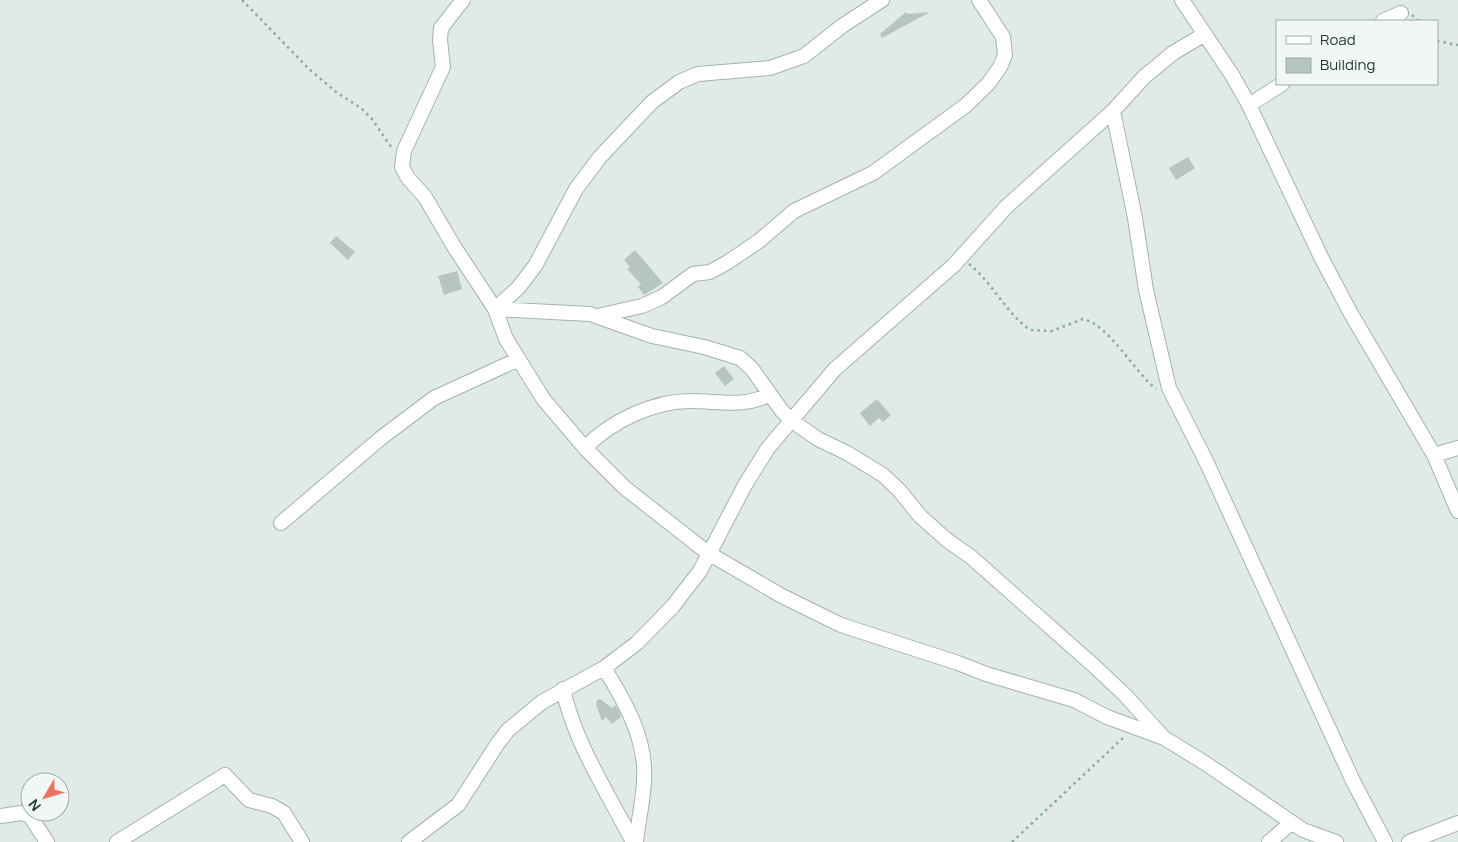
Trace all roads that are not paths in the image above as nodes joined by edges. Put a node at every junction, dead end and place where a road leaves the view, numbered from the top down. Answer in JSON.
{"nodes":[{"id":1,"x":463,"y":0,"type":"edge"},
{"id":2,"x":882,"y":0,"type":"edge"},
{"id":3,"x":979,"y":0,"type":"edge"},
{"id":4,"x":1182,"y":0,"type":"edge"},
{"id":5,"x":1401,"y":13,"type":"dead end"},
{"id":6,"x":1385,"y":20,"type":"edge"},
{"id":7,"x":1205,"y":34,"type":"junction"},
{"id":8,"x":1280,"y":85,"type":"edge"},
{"id":9,"x":1249,"y":105,"type":"junction"},
{"id":10,"x":1113,"y":112,"type":"junction"},
{"id":11,"x":495,"y":309,"type":"junction"},
{"id":12,"x":597,"y":316,"type":"junction"},
{"id":13,"x":519,"y":359,"type":"junction"},
{"id":14,"x":770,"y":394,"type":"junction"},
{"id":15,"x":792,"y":421,"type":"junction"},
{"id":16,"x":585,"y":448,"type":"junction"},
{"id":17,"x":1458,"y":448,"type":"edge"},
{"id":18,"x":1434,"y":455,"type":"junction"},
{"id":19,"x":1458,"y":511,"type":"edge"},
{"id":20,"x":281,"y":523,"type":"dead end"},
{"id":21,"x":708,"y":553,"type":"junction"},
{"id":22,"x":604,"y":668,"type":"junction"},
{"id":23,"x":563,"y":689,"type":"junction"},
{"id":24,"x":1164,"y":738,"type":"junction"},
{"id":25,"x":0,"y":816,"type":"edge"},
{"id":26,"x":1458,"y":823,"type":"edge"},
{"id":27,"x":1296,"y":832,"type":"edge"},
{"id":28,"x":47,"y":842,"type":"edge"},
{"id":29,"x":117,"y":842,"type":"edge"},
{"id":30,"x":302,"y":842,"type":"edge"},
{"id":31,"x":409,"y":842,"type":"edge"},
{"id":32,"x":634,"y":842,"type":"edge"},
{"id":33,"x":1269,"y":842,"type":"edge"},
{"id":34,"x":1336,"y":842,"type":"edge"},
{"id":35,"x":1385,"y":842,"type":"edge"},
{"id":36,"x":1409,"y":842,"type":"edge"}],
"edges":[{"from":1,"to":11,"type":"street"},
{"from":2,"to":11,"type":"street"},
{"from":3,"to":12,"type":"street"},
{"from":4,"to":7,"type":"street"},
{"from":5,"to":6,"type":"street"},
{"from":7,"to":9,"type":"street"},
{"from":7,"to":10,"type":"street"},
{"from":8,"to":9,"type":"street"},
{"from":9,"to":18,"type":"street"},
{"from":10,"to":15,"type":"street"},
{"from":10,"to":35,"type":"street"},
{"from":11,"to":12,"type":"street"},
{"from":11,"to":13,"type":"street"},
{"from":12,"to":14,"type":"street"},
{"from":13,"to":16,"type":"street"},
{"from":13,"to":20,"type":"street"},
{"from":14,"to":15,"type":"street"},
{"from":14,"to":16,"type":"street"},
{"from":15,"to":21,"type":"street"},
{"from":15,"to":24,"type":"street"},
{"from":16,"to":21,"type":"street"},
{"from":17,"to":18,"type":"street"},
{"from":18,"to":19,"type":"street"},
{"from":21,"to":22,"type":"street"},
{"from":21,"to":24,"type":"street"},
{"from":22,"to":23,"type":"street"},
{"from":22,"to":32,"type":"street"},
{"from":23,"to":31,"type":"street"},
{"from":23,"to":32,"type":"street"},
{"from":24,"to":27,"type":"street"},
{"from":25,"to":28,"type":"street"},
{"from":26,"to":36,"type":"street"},
{"from":27,"to":33,"type":"street"},
{"from":27,"to":34,"type":"street"},
{"from":29,"to":30,"type":"street"}]}
